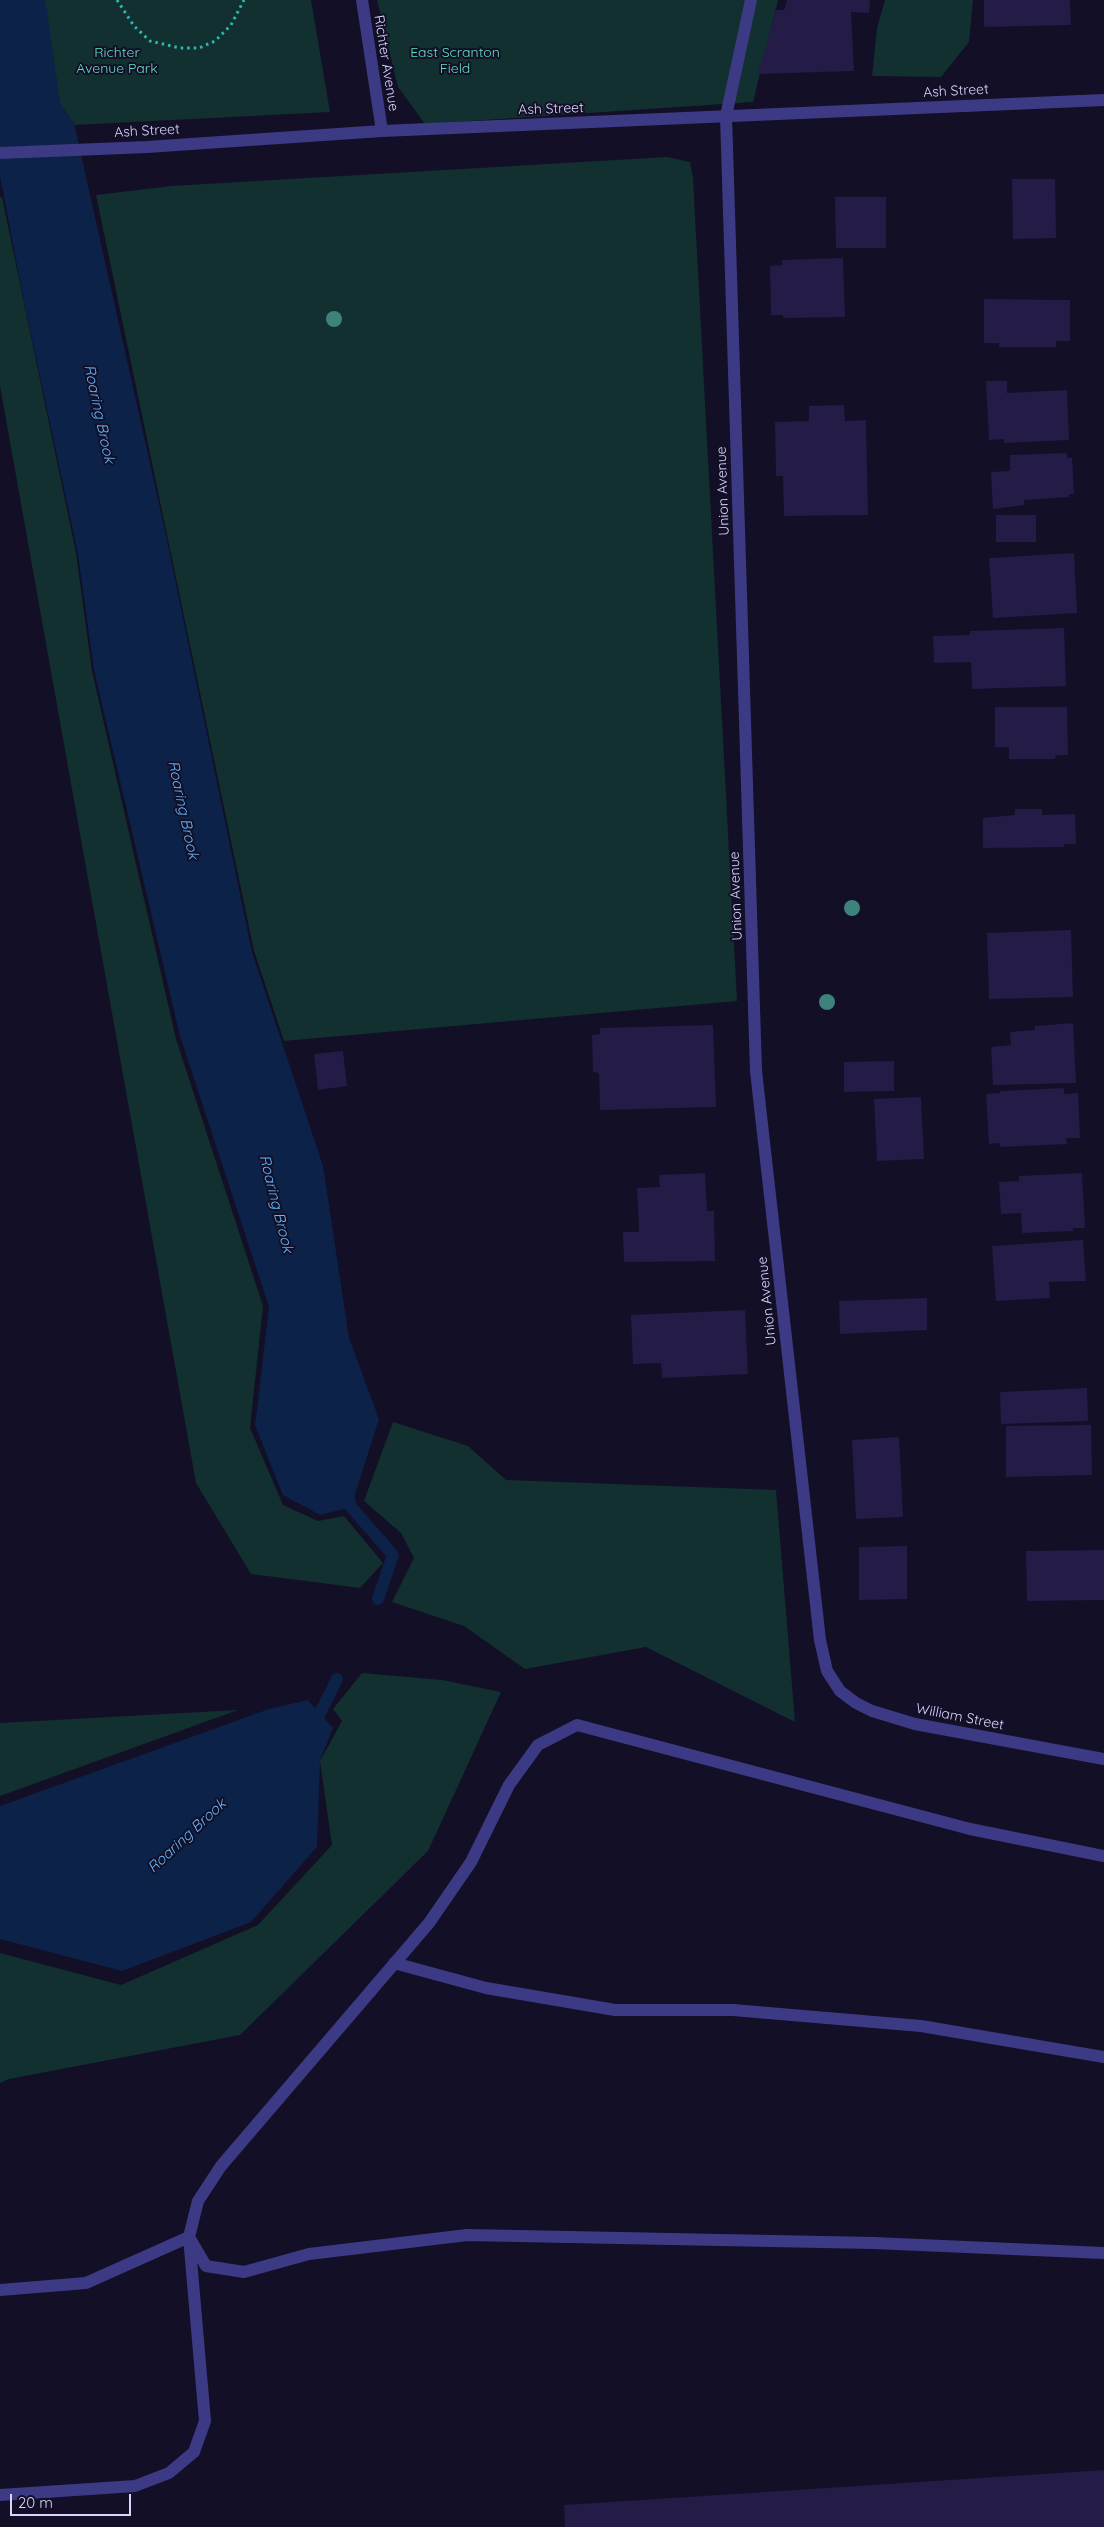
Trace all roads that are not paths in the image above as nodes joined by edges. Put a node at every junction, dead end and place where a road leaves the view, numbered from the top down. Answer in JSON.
{"nodes":[{"id":1,"x":362,"y":0,"type":"edge"},
{"id":2,"x":751,"y":0,"type":"edge"},
{"id":3,"x":1104,"y":100,"type":"edge"},
{"id":4,"x":726,"y":116,"type":"junction"},
{"id":5,"x":382,"y":131,"type":"junction"},
{"id":6,"x":0,"y":153,"type":"edge"},
{"id":7,"x":827,"y":1671,"type":"joint"},
{"id":8,"x":1104,"y":1759,"type":"edge"},
{"id":9,"x":1104,"y":1856,"type":"edge"},
{"id":10,"x":394,"y":1963,"type":"junction"},
{"id":11,"x":1104,"y":2056,"type":"edge"},
{"id":12,"x":189,"y":2237,"type":"junction"},
{"id":13,"x":1104,"y":2253,"type":"edge"},
{"id":14,"x":0,"y":2290,"type":"edge"},
{"id":15,"x":0,"y":2495,"type":"edge"}],
"edges":[{"from":1,"to":5,"type":"street","name":"Richter Avenue"},
{"from":2,"to":4,"type":"street","name":"Union Avenue"},
{"from":3,"to":4,"type":"street","name":"Ash Street"},
{"from":4,"to":5,"type":"street","name":"Ash Street"},
{"from":4,"to":7,"type":"street","name":"Union Avenue"},
{"from":5,"to":6,"type":"street","name":"Ash Street"},
{"from":7,"to":8,"type":"street","name":"William Street"},
{"from":9,"to":10,"type":"street"},
{"from":10,"to":11,"type":"street"},
{"from":10,"to":12,"type":"street"},
{"from":12,"to":13,"type":"street"},
{"from":12,"to":14,"type":"street"},
{"from":12,"to":15,"type":"street"}]}
